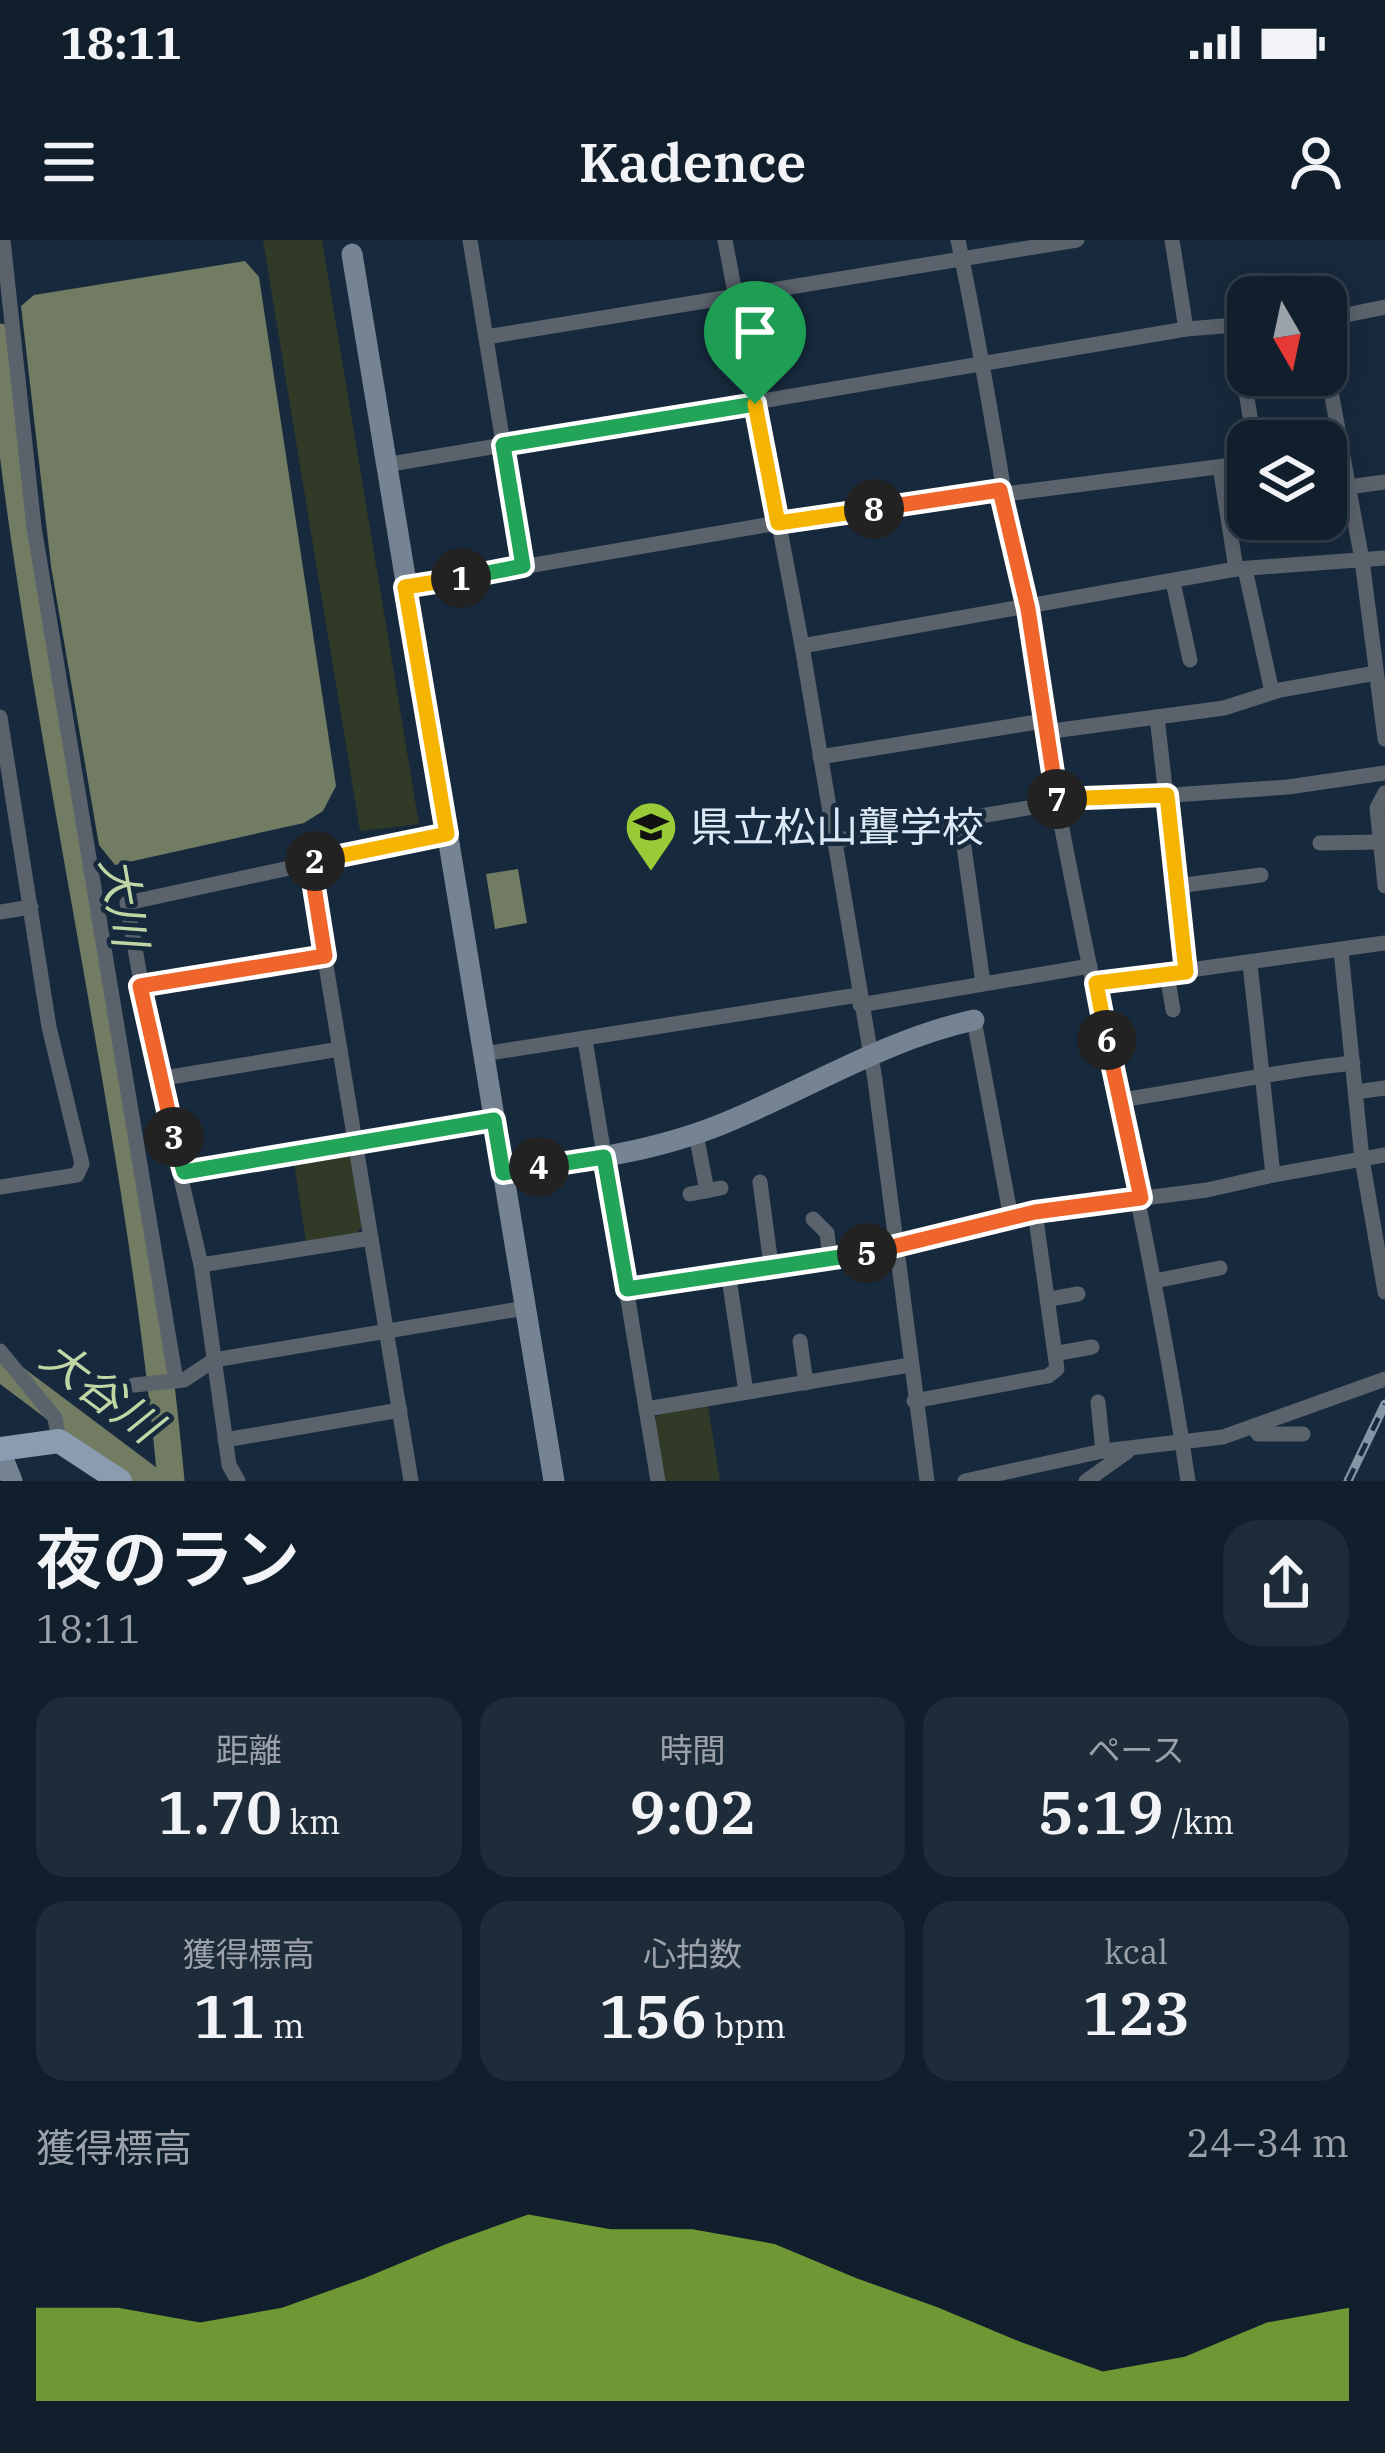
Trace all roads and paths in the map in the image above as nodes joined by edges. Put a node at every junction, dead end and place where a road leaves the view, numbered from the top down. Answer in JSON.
{"nodes":[{"id":1,"x":3,"y":240,"type":"edge"},
{"id":2,"x":470,"y":240,"type":"edge"},
{"id":3,"x":725,"y":240,"type":"edge"},
{"id":4,"x":958,"y":240,"type":"edge"},
{"id":5,"x":1077,"y":240,"type":"edge"},
{"id":6,"x":1172,"y":240,"type":"edge"},
{"id":7,"x":349,"y":247,"type":"edge"},
{"id":8,"x":962,"y":260,"type":"junction"},
{"id":9,"x":735,"y":296,"type":"junction"},
{"id":10,"x":1385,"y":307,"type":"edge"},
{"id":11,"x":1347,"y":315,"type":"edge"},
{"id":12,"x":1227,"y":325,"type":"edge"},
{"id":13,"x":1186,"y":329,"type":"junction"},
{"id":14,"x":486,"y":338,"type":"junction"},
{"id":15,"x":981,"y":366,"type":"junction"},
{"id":16,"x":755,"y":404,"type":"junction"},
{"id":17,"x":503,"y":445,"type":"junction"},
{"id":18,"x":385,"y":466,"type":"junction"},
{"id":19,"x":1227,"y":466,"type":"edge"},
{"id":20,"x":1220,"y":467,"type":"junction"},
{"id":21,"x":1385,"y":482,"type":"edge"},
{"id":22,"x":1348,"y":487,"type":"joint"},
{"id":23,"x":1000,"y":490,"type":"junction"},
{"id":24,"x":778,"y":523,"type":"junction"},
{"id":25,"x":1385,"y":558,"type":"edge"},
{"id":26,"x":1362,"y":560,"type":"junction"},
{"id":27,"x":523,"y":566,"type":"junction"},
{"id":28,"x":1241,"y":569,"type":"junction"},
{"id":29,"x":1173,"y":582,"type":"junction"},
{"id":30,"x":405,"y":587,"type":"junction"},
{"id":31,"x":1028,"y":609,"type":"junction"},
{"id":32,"x":802,"y":646,"type":"junction"},
{"id":33,"x":1190,"y":660,"type":"dead end"},
{"id":34,"x":1379,"y":669,"type":"edge"},
{"id":35,"x":1272,"y":692,"type":"junction"},
{"id":36,"x":0,"y":717,"type":"edge"},
{"id":37,"x":1156,"y":717,"type":"junction"},
{"id":38,"x":1044,"y":726,"type":"junction"},
{"id":39,"x":1385,"y":739,"type":"edge"},
{"id":40,"x":820,"y":757,"type":"junction"},
{"id":41,"x":1385,"y":773,"type":"edge"},
{"id":42,"x":1385,"y":793,"type":"edge"},
{"id":43,"x":1167,"y":795,"type":"junction"},
{"id":44,"x":6,"y":799,"type":"edge"},
{"id":45,"x":1058,"y":803,"type":"junction"},
{"id":46,"x":960,"y":818,"type":"junction"},
{"id":47,"x":447,"y":834,"type":"junction"},
{"id":48,"x":834,"y":841,"type":"junction"},
{"id":49,"x":1381,"y":842,"type":"junction"},
{"id":50,"x":1320,"y":843,"type":"dead end"},
{"id":51,"x":310,"y":862,"type":"junction"},
{"id":52,"x":1261,"y":875,"type":"dead end"},
{"id":53,"x":1177,"y":886,"type":"junction"},
{"id":54,"x":1385,"y":886,"type":"edge"},
{"id":55,"x":31,"y":907,"type":"junction"},
{"id":56,"x":0,"y":912,"type":"edge"},
{"id":57,"x":1385,"y":944,"type":"edge"},
{"id":58,"x":1341,"y":951,"type":"junction"},
{"id":59,"x":325,"y":956,"type":"junction"},
{"id":60,"x":1250,"y":964,"type":"junction"},
{"id":61,"x":1090,"y":966,"type":"junction"},
{"id":62,"x":1186,"y":972,"type":"junction"},
{"id":63,"x":1167,"y":974,"type":"junction"},
{"id":64,"x":983,"y":983,"type":"junction"},
{"id":65,"x":1096,"y":983,"type":"junction"},
{"id":66,"x":140,"y":986,"type":"junction"},
{"id":67,"x":859,"y":1000,"type":"junction"},
{"id":68,"x":1173,"y":1010,"type":"dead end"},
{"id":69,"x":974,"y":1020,"type":"joint"},
{"id":70,"x":584,"y":1040,"type":"junction"},
{"id":71,"x":340,"y":1048,"type":"junction"},
{"id":72,"x":483,"y":1054,"type":"junction"},
{"id":73,"x":871,"y":1056,"type":"junction"},
{"id":74,"x":1353,"y":1064,"type":"junction"},
{"id":75,"x":158,"y":1079,"type":"junction"},
{"id":76,"x":1260,"y":1079,"type":"junction"},
{"id":77,"x":1385,"y":1088,"type":"edge"},
{"id":78,"x":1356,"y":1092,"type":"junction"},
{"id":79,"x":1119,"y":1100,"type":"junction"},
{"id":80,"x":494,"y":1120,"type":"junction"},
{"id":81,"x":696,"y":1134,"type":"junction"},
{"id":82,"x":356,"y":1143,"type":"junction"},
{"id":83,"x":1385,"y":1155,"type":"edge"},
{"id":84,"x":604,"y":1157,"type":"junction"},
{"id":85,"x":1362,"y":1159,"type":"junction"},
{"id":86,"x":184,"y":1172,"type":"junction"},
{"id":87,"x":503,"y":1173,"type":"junction"},
{"id":88,"x":1274,"y":1175,"type":"junction"},
{"id":89,"x":760,"y":1182,"type":"dead end"},
{"id":90,"x":0,"y":1187,"type":"edge"},
{"id":91,"x":706,"y":1191,"type":"dead end"},
{"id":92,"x":1141,"y":1198,"type":"junction"},
{"id":93,"x":1035,"y":1212,"type":"junction"},
{"id":94,"x":1011,"y":1218,"type":"junction"},
{"id":95,"x":812,"y":1219,"type":"dead end"},
{"id":96,"x":371,"y":1238,"type":"junction"},
{"id":97,"x":897,"y":1247,"type":"junction"},
{"id":98,"x":830,"y":1259,"type":"junction"},
{"id":99,"x":201,"y":1265,"type":"junction"},
{"id":100,"x":771,"y":1265,"type":"junction"},
{"id":101,"x":1220,"y":1268,"type":"dead end"},
{"id":102,"x":728,"y":1272,"type":"junction"},
{"id":103,"x":1155,"y":1281,"type":"junction"},
{"id":104,"x":627,"y":1289,"type":"junction"},
{"id":105,"x":1385,"y":1292,"type":"edge"},
{"id":106,"x":1078,"y":1294,"type":"dead end"},
{"id":107,"x":1050,"y":1299,"type":"junction"},
{"id":108,"x":525,"y":1308,"type":"junction"},
{"id":109,"x":386,"y":1332,"type":"junction"},
{"id":110,"x":800,"y":1341,"type":"dead end"},
{"id":111,"x":1092,"y":1347,"type":"dead end"},
{"id":112,"x":0,"y":1351,"type":"edge"},
{"id":113,"x":1059,"y":1353,"type":"junction"},
{"id":114,"x":214,"y":1360,"type":"junction"},
{"id":115,"x":910,"y":1365,"type":"junction"},
{"id":116,"x":1385,"y":1379,"type":"edge"},
{"id":117,"x":806,"y":1383,"type":"junction"},
{"id":118,"x":746,"y":1392,"type":"junction"},
{"id":119,"x":914,"y":1401,"type":"junction"},
{"id":120,"x":1098,"y":1402,"type":"dead end"},
{"id":121,"x":646,"y":1409,"type":"junction"},
{"id":122,"x":400,"y":1410,"type":"junction"},
{"id":123,"x":1255,"y":1429,"type":"junction"},
{"id":124,"x":1303,"y":1434,"type":"dead end"},
{"id":125,"x":225,"y":1440,"type":"junction"},
{"id":126,"x":59,"y":1441,"type":"junction"},
{"id":127,"x":1182,"y":1444,"type":"junction"},
{"id":128,"x":0,"y":1450,"type":"edge"},
{"id":129,"x":1103,"y":1451,"type":"junction"},
{"id":130,"x":1127,"y":1452,"type":"junction"},
{"id":131,"x":1089,"y":1480,"type":"edge"},
{"id":132,"x":12,"y":1481,"type":"edge"},
{"id":133,"x":119,"y":1481,"type":"edge"},
{"id":134,"x":238,"y":1481,"type":"edge"},
{"id":135,"x":411,"y":1481,"type":"edge"},
{"id":136,"x":554,"y":1481,"type":"edge"},
{"id":137,"x":658,"y":1481,"type":"edge"},
{"id":138,"x":927,"y":1481,"type":"edge"},
{"id":139,"x":965,"y":1481,"type":"edge"},
{"id":140,"x":1188,"y":1481,"type":"edge"}],
"edges":[{"from":1,"to":114,"type":"street"},
{"from":2,"to":14,"type":"street"},
{"from":3,"to":9,"type":"street"},
{"from":4,"to":8,"type":"street"},
{"from":5,"to":8,"type":"street"},
{"from":6,"to":13,"type":"street"},
{"from":7,"to":18,"type":"street"},
{"from":8,"to":9,"type":"street"},
{"from":8,"to":15,"type":"street"},
{"from":9,"to":14,"type":"street"},
{"from":9,"to":16,"type":"street"},
{"from":10,"to":11,"type":"street"},
{"from":12,"to":13,"type":"street"},
{"from":13,"to":15,"type":"street"},
{"from":14,"to":17,"type":"street"},
{"from":15,"to":16,"type":"street"},
{"from":15,"to":23,"type":"street"},
{"from":16,"to":17,"type":"street"},
{"from":16,"to":24,"type":"street"},
{"from":17,"to":18,"type":"street"},
{"from":17,"to":27,"type":"street"},
{"from":18,"to":30,"type":"street"},
{"from":19,"to":20,"type":"street"},
{"from":20,"to":23,"type":"street"},
{"from":20,"to":28,"type":"street"},
{"from":21,"to":22,"type":"street"},
{"from":22,"to":26,"type":"street"},
{"from":23,"to":24,"type":"street"},
{"from":23,"to":31,"type":"street"},
{"from":24,"to":27,"type":"street"},
{"from":24,"to":32,"type":"street"},
{"from":25,"to":26,"type":"street"},
{"from":26,"to":28,"type":"street"},
{"from":26,"to":34,"type":"street"},
{"from":27,"to":30,"type":"street"},
{"from":28,"to":29,"type":"street"},
{"from":28,"to":35,"type":"street"},
{"from":29,"to":31,"type":"street"},
{"from":29,"to":33,"type":"street"},
{"from":30,"to":47,"type":"street"},
{"from":31,"to":32,"type":"street"},
{"from":31,"to":38,"type":"street"},
{"from":32,"to":40,"type":"street"},
{"from":34,"to":35,"type":"street"},
{"from":34,"to":39,"type":"street"},
{"from":35,"to":37,"type":"street"},
{"from":36,"to":44,"type":"street"},
{"from":37,"to":38,"type":"street"},
{"from":37,"to":43,"type":"street"},
{"from":38,"to":40,"type":"street"},
{"from":38,"to":45,"type":"street"},
{"from":40,"to":48,"type":"street"},
{"from":41,"to":43,"type":"street"},
{"from":42,"to":49,"type":"street"},
{"from":43,"to":45,"type":"street"},
{"from":43,"to":53,"type":"street"},
{"from":44,"to":55,"type":"street"},
{"from":45,"to":46,"type":"street"},
{"from":45,"to":61,"type":"street"},
{"from":46,"to":48,"type":"street"},
{"from":46,"to":64,"type":"street"},
{"from":47,"to":51,"type":"street"},
{"from":47,"to":72,"type":"street"},
{"from":48,"to":67,"type":"street"},
{"from":49,"to":50,"type":"street"},
{"from":49,"to":54,"type":"street"},
{"from":51,"to":59,"type":"street"},
{"from":51,"to":66,"type":"street"},
{"from":52,"to":53,"type":"street"},
{"from":53,"to":62,"type":"street"},
{"from":55,"to":56,"type":"street"},
{"from":55,"to":90,"type":"street"},
{"from":57,"to":58,"type":"street"},
{"from":58,"to":60,"type":"street"},
{"from":58,"to":74,"type":"street"},
{"from":59,"to":66,"type":"street"},
{"from":59,"to":71,"type":"street"},
{"from":60,"to":62,"type":"street"},
{"from":60,"to":76,"type":"street"},
{"from":61,"to":64,"type":"street"},
{"from":61,"to":65,"type":"street"},
{"from":62,"to":63,"type":"street"},
{"from":63,"to":65,"type":"street"},
{"from":63,"to":68,"type":"street"},
{"from":64,"to":67,"type":"street"},
{"from":65,"to":79,"type":"street"},
{"from":66,"to":75,"type":"street"},
{"from":67,"to":70,"type":"street"},
{"from":67,"to":73,"type":"street"},
{"from":69,"to":73,"type":"street"},
{"from":69,"to":94,"type":"street"},
{"from":70,"to":72,"type":"street"},
{"from":70,"to":84,"type":"street"},
{"from":71,"to":75,"type":"street"},
{"from":71,"to":82,"type":"street"},
{"from":72,"to":80,"type":"street"},
{"from":73,"to":81,"type":"street"},
{"from":73,"to":97,"type":"street"},
{"from":74,"to":76,"type":"street"},
{"from":74,"to":78,"type":"street"},
{"from":75,"to":86,"type":"street"},
{"from":76,"to":79,"type":"street"},
{"from":76,"to":88,"type":"street"},
{"from":77,"to":78,"type":"street"},
{"from":78,"to":85,"type":"street"},
{"from":79,"to":92,"type":"street"},
{"from":80,"to":82,"type":"street"},
{"from":80,"to":87,"type":"street"},
{"from":81,"to":84,"type":"street"},
{"from":81,"to":91,"type":"street"},
{"from":82,"to":86,"type":"street"},
{"from":82,"to":96,"type":"street"},
{"from":83,"to":85,"type":"street"},
{"from":84,"to":87,"type":"street"},
{"from":84,"to":104,"type":"street"},
{"from":85,"to":88,"type":"street"},
{"from":85,"to":105,"type":"street"},
{"from":86,"to":99,"type":"street"},
{"from":87,"to":108,"type":"street"},
{"from":88,"to":92,"type":"street"},
{"from":89,"to":100,"type":"street"},
{"from":92,"to":93,"type":"street"},
{"from":92,"to":103,"type":"street"},
{"from":93,"to":94,"type":"street"},
{"from":93,"to":107,"type":"street"},
{"from":94,"to":97,"type":"street"},
{"from":95,"to":98,"type":"street"},
{"from":96,"to":99,"type":"street"},
{"from":96,"to":109,"type":"street"},
{"from":97,"to":98,"type":"street"},
{"from":97,"to":115,"type":"street"},
{"from":98,"to":100,"type":"street"},
{"from":99,"to":114,"type":"street"},
{"from":100,"to":102,"type":"street"},
{"from":101,"to":103,"type":"street"},
{"from":102,"to":104,"type":"street"},
{"from":102,"to":118,"type":"street"},
{"from":103,"to":127,"type":"street"},
{"from":104,"to":121,"type":"street"},
{"from":106,"to":107,"type":"street"},
{"from":107,"to":113,"type":"street"},
{"from":108,"to":109,"type":"street"},
{"from":108,"to":136,"type":"street"},
{"from":109,"to":114,"type":"street"},
{"from":109,"to":122,"type":"street"},
{"from":110,"to":117,"type":"street"},
{"from":111,"to":113,"type":"street"},
{"from":112,"to":126,"type":"street"},
{"from":113,"to":119,"type":"street"},
{"from":114,"to":125,"type":"street"},
{"from":115,"to":117,"type":"street"},
{"from":115,"to":119,"type":"street"},
{"from":116,"to":123,"type":"street"},
{"from":117,"to":118,"type":"street"},
{"from":118,"to":121,"type":"street"},
{"from":119,"to":138,"type":"street"},
{"from":120,"to":129,"type":"street"},
{"from":121,"to":137,"type":"street"},
{"from":122,"to":125,"type":"street"},
{"from":122,"to":135,"type":"street"},
{"from":123,"to":124,"type":"street"},
{"from":123,"to":127,"type":"street"},
{"from":125,"to":134,"type":"street"},
{"from":126,"to":128,"type":"main road"},
{"from":126,"to":133,"type":"main road"},
{"from":127,"to":130,"type":"street"},
{"from":127,"to":140,"type":"street"},
{"from":128,"to":132,"type":"street"},
{"from":129,"to":130,"type":"street"},
{"from":129,"to":139,"type":"street"},
{"from":130,"to":131,"type":"street"}]}
